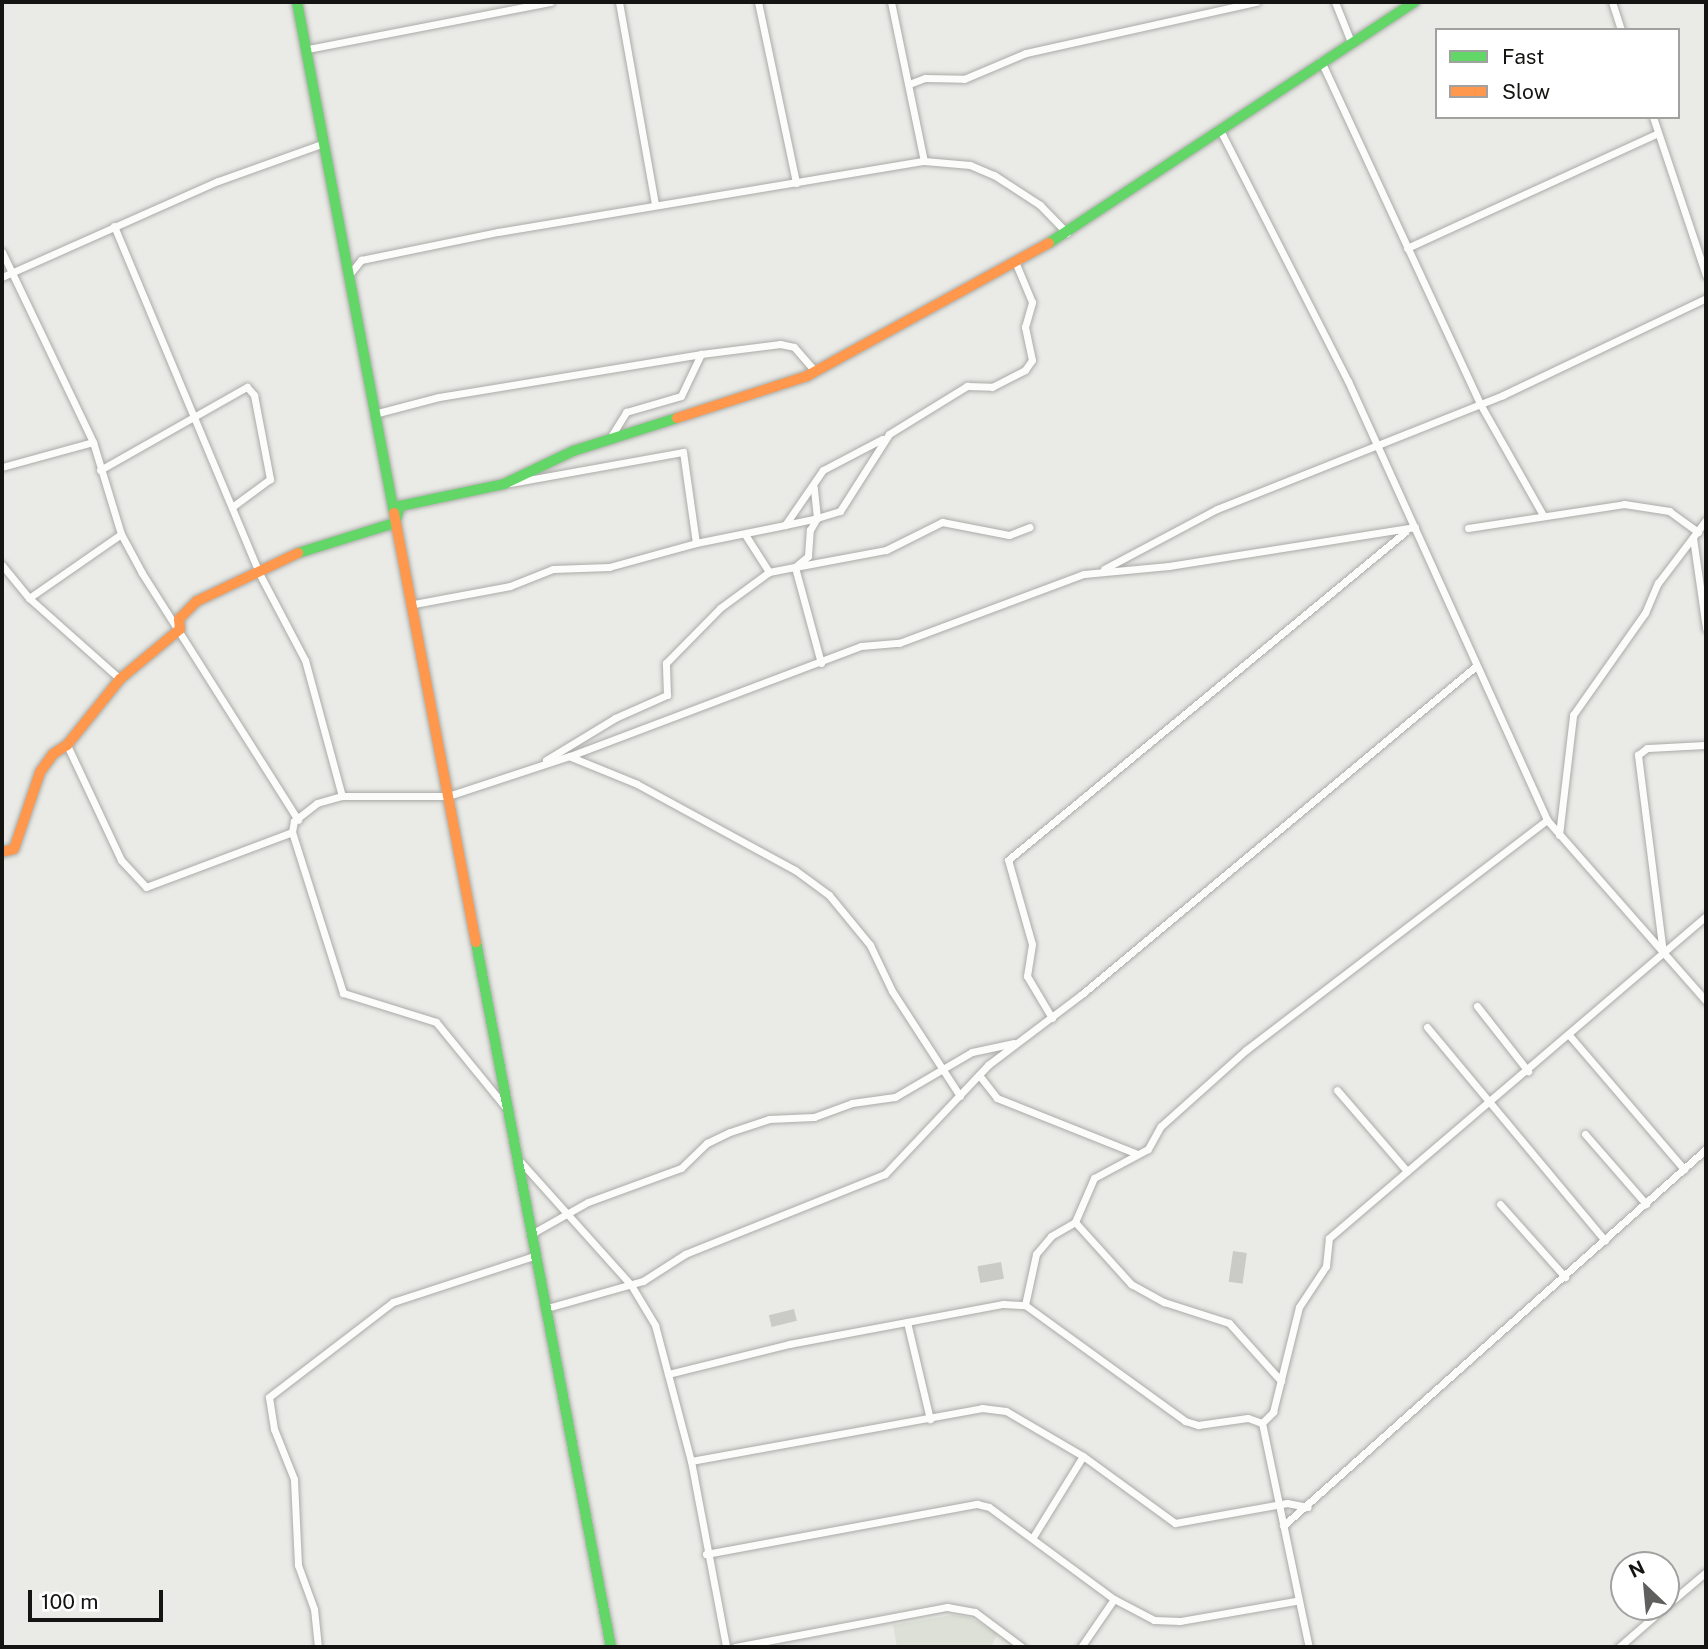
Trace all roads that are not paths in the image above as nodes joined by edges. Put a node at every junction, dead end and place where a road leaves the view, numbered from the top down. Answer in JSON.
{"nodes":[{"id":1,"x":298,"y":2,"type":"edge"},
{"id":2,"x":550,"y":2,"type":"edge"},
{"id":3,"x":619,"y":2,"type":"edge"},
{"id":4,"x":758,"y":2,"type":"edge"},
{"id":5,"x":891,"y":2,"type":"edge"},
{"id":6,"x":1256,"y":2,"type":"edge"},
{"id":7,"x":1335,"y":2,"type":"edge"},
{"id":8,"x":1415,"y":2,"type":"edge"},
{"id":9,"x":1612,"y":2,"type":"edge"},
{"id":10,"x":1619,"y":28,"type":"edge"},
{"id":11,"x":1351,"y":42,"type":"junction"},
{"id":12,"x":308,"y":50,"type":"junction"},
{"id":13,"x":1321,"y":61,"type":"junction"},
{"id":14,"x":909,"y":84,"type":"junction"},
{"id":15,"x":1654,"y":119,"type":"edge"},
{"id":16,"x":1220,"y":130,"type":"junction"},
{"id":17,"x":1658,"y":133,"type":"junction"},
{"id":18,"x":324,"y":143,"type":"junction"},
{"id":19,"x":924,"y":161,"type":"junction"},
{"id":20,"x":796,"y":183,"type":"junction"},
{"id":21,"x":655,"y":205,"type":"junction"},
{"id":22,"x":114,"y":226,"type":"junction"},
{"id":23,"x":1067,"y":233,"type":"junction"},
{"id":24,"x":1407,"y":248,"type":"junction"},
{"id":25,"x":2,"y":252,"type":"edge"},
{"id":26,"x":1016,"y":264,"type":"junction"},
{"id":27,"x":11,"y":273,"type":"junction"},
{"id":28,"x":1706,"y":275,"type":"edge"},
{"id":29,"x":348,"y":276,"type":"junction"},
{"id":30,"x":2,"y":277,"type":"edge"},
{"id":31,"x":1706,"y":298,"type":"edge"},
{"id":32,"x":701,"y":354,"type":"junction"},
{"id":33,"x":816,"y":372,"type":"junction"},
{"id":34,"x":1479,"y":402,"type":"junction"},
{"id":35,"x":374,"y":414,"type":"junction"},
{"id":36,"x":194,"y":416,"type":"junction"},
{"id":37,"x":889,"y":434,"type":"junction"},
{"id":38,"x":610,"y":438,"type":"junction"},
{"id":39,"x":93,"y":442,"type":"junction"},
{"id":40,"x":1378,"y":446,"type":"junction"},
{"id":41,"x":2,"y":467,"type":"edge"},
{"id":42,"x":100,"y":470,"type":"junction"},
{"id":43,"x":504,"y":484,"type":"junction"},
{"id":44,"x":814,"y":487,"type":"junction"},
{"id":45,"x":232,"y":507,"type":"junction"},
{"id":46,"x":1543,"y":515,"type":"junction"},
{"id":47,"x":817,"y":519,"type":"junction"},
{"id":48,"x":1706,"y":520,"type":"edge"},
{"id":49,"x":394,"y":523,"type":"junction"},
{"id":50,"x":785,"y":525,"type":"junction"},
{"id":51,"x":1030,"y":527,"type":"dead end"},
{"id":52,"x":1415,"y":527,"type":"junction"},
{"id":53,"x":1468,"y":528,"type":"dead end"},
{"id":54,"x":1405,"y":532,"type":"junction"},
{"id":55,"x":121,"y":534,"type":"junction"},
{"id":56,"x":1696,"y":535,"type":"junction"},
{"id":57,"x":746,"y":536,"type":"junction"},
{"id":58,"x":696,"y":543,"type":"junction"},
{"id":59,"x":2,"y":565,"type":"edge"},
{"id":60,"x":795,"y":567,"type":"junction"},
{"id":61,"x":258,"y":571,"type":"junction"},
{"id":62,"x":1101,"y":571,"type":"junction"},
{"id":63,"x":769,"y":572,"type":"junction"},
{"id":64,"x":29,"y":598,"type":"junction"},
{"id":65,"x":414,"y":604,"type":"junction"},
{"id":66,"x":1706,"y":628,"type":"edge"},
{"id":67,"x":180,"y":629,"type":"junction"},
{"id":68,"x":821,"y":663,"type":"junction"},
{"id":69,"x":1476,"y":666,"type":"junction"},
{"id":70,"x":120,"y":679,"type":"junction"},
{"id":71,"x":67,"y":745,"type":"junction"},
{"id":72,"x":1706,"y":745,"type":"edge"},
{"id":73,"x":570,"y":756,"type":"junction"},
{"id":74,"x":538,"y":765,"type":"junction"},
{"id":75,"x":342,"y":796,"type":"junction"},
{"id":76,"x":448,"y":796,"type":"junction"},
{"id":77,"x":298,"y":820,"type":"junction"},
{"id":78,"x":1547,"y":820,"type":"junction"},
{"id":79,"x":292,"y":832,"type":"junction"},
{"id":80,"x":1559,"y":835,"type":"junction"},
{"id":81,"x":2,"y":852,"type":"edge"},
{"id":82,"x":1706,"y":916,"type":"edge"},
{"id":83,"x":1663,"y":954,"type":"junction"},
{"id":84,"x":1706,"y":1001,"type":"edge"},
{"id":85,"x":1477,"y":1006,"type":"dead end"},
{"id":86,"x":1052,"y":1018,"type":"junction"},
{"id":87,"x":1427,"y":1027,"type":"dead end"},
{"id":88,"x":1569,"y":1035,"type":"junction"},
{"id":89,"x":1017,"y":1043,"type":"junction"},
{"id":90,"x":940,"y":1069,"type":"junction"},
{"id":91,"x":1528,"y":1071,"type":"junction"},
{"id":92,"x":979,"y":1075,"type":"junction"},
{"id":93,"x":1337,"y":1090,"type":"dead end"},
{"id":94,"x":960,"y":1096,"type":"junction"},
{"id":95,"x":1489,"y":1105,"type":"junction"},
{"id":96,"x":509,"y":1112,"type":"junction"},
{"id":97,"x":1584,"y":1134,"type":"dead end"},
{"id":98,"x":1706,"y":1149,"type":"edge"},
{"id":99,"x":1135,"y":1153,"type":"junction"},
{"id":100,"x":519,"y":1160,"type":"junction"},
{"id":101,"x":1684,"y":1170,"type":"junction"},
{"id":102,"x":1407,"y":1171,"type":"junction"},
{"id":103,"x":1500,"y":1204,"type":"dead end"},
{"id":104,"x":1646,"y":1204,"type":"junction"},
{"id":105,"x":565,"y":1215,"type":"junction"},
{"id":106,"x":1075,"y":1222,"type":"junction"},
{"id":107,"x":533,"y":1233,"type":"junction"},
{"id":108,"x":1605,"y":1241,"type":"junction"},
{"id":109,"x":537,"y":1255,"type":"junction"},
{"id":110,"x":1565,"y":1278,"type":"junction"},
{"id":111,"x":631,"y":1285,"type":"junction"},
{"id":112,"x":1025,"y":1306,"type":"junction"},
{"id":113,"x":547,"y":1308,"type":"junction"},
{"id":114,"x":907,"y":1322,"type":"junction"},
{"id":115,"x":668,"y":1374,"type":"junction"},
{"id":116,"x":1282,"y":1383,"type":"junction"},
{"id":117,"x":930,"y":1419,"type":"junction"},
{"id":118,"x":1262,"y":1423,"type":"junction"},
{"id":119,"x":1083,"y":1457,"type":"junction"},
{"id":120,"x":691,"y":1461,"type":"junction"},
{"id":121,"x":1279,"y":1505,"type":"junction"},
{"id":122,"x":1308,"y":1507,"type":"junction"},
{"id":123,"x":1283,"y":1527,"type":"junction"},
{"id":124,"x":1033,"y":1537,"type":"junction"},
{"id":125,"x":706,"y":1554,"type":"junction"},
{"id":126,"x":1706,"y":1572,"type":"edge"},
{"id":127,"x":1680,"y":1595,"type":"edge"},
{"id":128,"x":1114,"y":1599,"type":"junction"},
{"id":129,"x":1296,"y":1601,"type":"junction"},
{"id":130,"x":1650,"y":1621,"type":"edge"},
{"id":131,"x":318,"y":1647,"type":"edge"},
{"id":132,"x":611,"y":1647,"type":"edge"},
{"id":133,"x":726,"y":1647,"type":"edge"},
{"id":134,"x":734,"y":1647,"type":"edge"},
{"id":135,"x":1022,"y":1647,"type":"edge"},
{"id":136,"x":1081,"y":1647,"type":"edge"},
{"id":137,"x":1309,"y":1647,"type":"edge"},
{"id":138,"x":1619,"y":1647,"type":"edge"}],
"edges":[{"from":1,"to":12,"type":"street"},
{"from":2,"to":12,"type":"street"},
{"from":3,"to":21,"type":"street"},
{"from":4,"to":20,"type":"street"},
{"from":5,"to":14,"type":"street"},
{"from":6,"to":14,"type":"street"},
{"from":7,"to":11,"type":"street"},
{"from":8,"to":11,"type":"street"},
{"from":9,"to":10,"type":"street"},
{"from":11,"to":13,"type":"street"},
{"from":12,"to":18,"type":"street"},
{"from":13,"to":16,"type":"street"},
{"from":13,"to":24,"type":"street"},
{"from":14,"to":19,"type":"street"},
{"from":15,"to":17,"type":"street"},
{"from":16,"to":23,"type":"street"},
{"from":16,"to":40,"type":"street"},
{"from":17,"to":24,"type":"street"},
{"from":17,"to":28,"type":"street"},
{"from":18,"to":22,"type":"street"},
{"from":18,"to":29,"type":"street"},
{"from":19,"to":20,"type":"street"},
{"from":19,"to":23,"type":"street"},
{"from":20,"to":21,"type":"street"},
{"from":21,"to":29,"type":"street"},
{"from":22,"to":27,"type":"street"},
{"from":22,"to":36,"type":"street"},
{"from":23,"to":26,"type":"street"},
{"from":24,"to":34,"type":"street"},
{"from":25,"to":27,"type":"street"},
{"from":26,"to":33,"type":"street"},
{"from":26,"to":37,"type":"street"},
{"from":27,"to":30,"type":"street"},
{"from":27,"to":39,"type":"street"},
{"from":29,"to":35,"type":"street"},
{"from":31,"to":34,"type":"street"},
{"from":32,"to":33,"type":"street"},
{"from":32,"to":35,"type":"street"},
{"from":32,"to":38,"type":"street"},
{"from":33,"to":38,"type":"street"},
{"from":34,"to":40,"type":"street"},
{"from":34,"to":46,"type":"street"},
{"from":35,"to":49,"type":"street"},
{"from":36,"to":42,"type":"street"},
{"from":36,"to":45,"type":"street"},
{"from":36,"to":45,"type":"street"},
{"from":37,"to":44,"type":"street"},
{"from":37,"to":47,"type":"street"},
{"from":38,"to":43,"type":"street"},
{"from":39,"to":41,"type":"street"},
{"from":39,"to":42,"type":"street"},
{"from":40,"to":52,"type":"street"},
{"from":40,"to":62,"type":"street"},
{"from":42,"to":55,"type":"street"},
{"from":43,"to":49,"type":"street"},
{"from":43,"to":58,"type":"street"},
{"from":44,"to":47,"type":"street"},
{"from":44,"to":50,"type":"street"},
{"from":45,"to":61,"type":"street"},
{"from":46,"to":53,"type":"street"},
{"from":46,"to":56,"type":"street"},
{"from":47,"to":50,"type":"street"},
{"from":47,"to":60,"type":"street"},
{"from":48,"to":56,"type":"street"},
{"from":49,"to":61,"type":"street"},
{"from":49,"to":65,"type":"street"},
{"from":50,"to":57,"type":"street"},
{"from":51,"to":60,"type":"street"},
{"from":52,"to":54,"type":"street"},
{"from":52,"to":69,"type":"street"},
{"from":54,"to":62,"type":"street"},
{"from":54,"to":86,"type":"street"},
{"from":55,"to":64,"type":"street"},
{"from":55,"to":67,"type":"street"},
{"from":56,"to":66,"type":"street"},
{"from":56,"to":80,"type":"street"},
{"from":57,"to":58,"type":"street"},
{"from":57,"to":63,"type":"street"},
{"from":58,"to":65,"type":"street"},
{"from":59,"to":64,"type":"street"},
{"from":60,"to":63,"type":"street"},
{"from":60,"to":68,"type":"street"},
{"from":61,"to":67,"type":"street"},
{"from":61,"to":75,"type":"street"},
{"from":62,"to":68,"type":"street"},
{"from":63,"to":74,"type":"street"},
{"from":64,"to":70,"type":"street"},
{"from":65,"to":76,"type":"street"},
{"from":67,"to":70,"type":"street"},
{"from":67,"to":77,"type":"street"},
{"from":68,"to":73,"type":"street"},
{"from":69,"to":78,"type":"street"},
{"from":69,"to":86,"type":"street"},
{"from":70,"to":71,"type":"street"},
{"from":71,"to":79,"type":"street"},
{"from":71,"to":81,"type":"street"},
{"from":72,"to":83,"type":"street"},
{"from":73,"to":74,"type":"street"},
{"from":73,"to":90,"type":"street"},
{"from":74,"to":76,"type":"street"},
{"from":75,"to":76,"type":"street"},
{"from":75,"to":77,"type":"street"},
{"from":76,"to":96,"type":"street"},
{"from":77,"to":79,"type":"street"},
{"from":78,"to":80,"type":"street"},
{"from":78,"to":99,"type":"street"},
{"from":79,"to":96,"type":"street"},
{"from":80,"to":83,"type":"street"},
{"from":82,"to":83,"type":"street"},
{"from":83,"to":84,"type":"street"},
{"from":83,"to":88,"type":"street"},
{"from":85,"to":91,"type":"street"},
{"from":86,"to":89,"type":"street"},
{"from":87,"to":95,"type":"street"},
{"from":88,"to":91,"type":"street"},
{"from":88,"to":101,"type":"street"},
{"from":89,"to":90,"type":"street"},
{"from":89,"to":92,"type":"street"},
{"from":90,"to":94,"type":"street"},
{"from":90,"to":105,"type":"street"},
{"from":91,"to":95,"type":"street"},
{"from":92,"to":94,"type":"street"},
{"from":92,"to":99,"type":"street"},
{"from":93,"to":102,"type":"street"},
{"from":94,"to":111,"type":"street"},
{"from":95,"to":102,"type":"street"},
{"from":95,"to":108,"type":"street"},
{"from":96,"to":100,"type":"street"},
{"from":97,"to":104,"type":"street"},
{"from":98,"to":101,"type":"street"},
{"from":99,"to":106,"type":"street"},
{"from":100,"to":105,"type":"street"},
{"from":100,"to":107,"type":"street"},
{"from":101,"to":104,"type":"street"},
{"from":102,"to":116,"type":"street"},
{"from":103,"to":110,"type":"street"},
{"from":104,"to":108,"type":"street"},
{"from":105,"to":107,"type":"street"},
{"from":105,"to":111,"type":"street"},
{"from":106,"to":112,"type":"street"},
{"from":106,"to":116,"type":"street"},
{"from":107,"to":109,"type":"street"},
{"from":108,"to":110,"type":"street"},
{"from":109,"to":113,"type":"street"},
{"from":109,"to":131,"type":"street"},
{"from":110,"to":122,"type":"street"},
{"from":111,"to":113,"type":"street"},
{"from":111,"to":115,"type":"street"},
{"from":112,"to":114,"type":"street"},
{"from":112,"to":118,"type":"street"},
{"from":113,"to":132,"type":"street"},
{"from":114,"to":115,"type":"street"},
{"from":114,"to":117,"type":"street"},
{"from":115,"to":120,"type":"street"},
{"from":116,"to":118,"type":"street"},
{"from":117,"to":119,"type":"street"},
{"from":117,"to":120,"type":"street"},
{"from":118,"to":121,"type":"street"},
{"from":119,"to":121,"type":"street"},
{"from":119,"to":124,"type":"street"},
{"from":120,"to":125,"type":"street"},
{"from":121,"to":122,"type":"street"},
{"from":121,"to":123,"type":"street"},
{"from":122,"to":123,"type":"street"},
{"from":123,"to":129,"type":"street"},
{"from":124,"to":125,"type":"street"},
{"from":124,"to":128,"type":"street"},
{"from":125,"to":133,"type":"street"},
{"from":126,"to":127,"type":"street"},
{"from":128,"to":129,"type":"street"},
{"from":128,"to":136,"type":"street"},
{"from":129,"to":137,"type":"street"},
{"from":130,"to":138,"type":"street"},
{"from":134,"to":135,"type":"street"}]}
